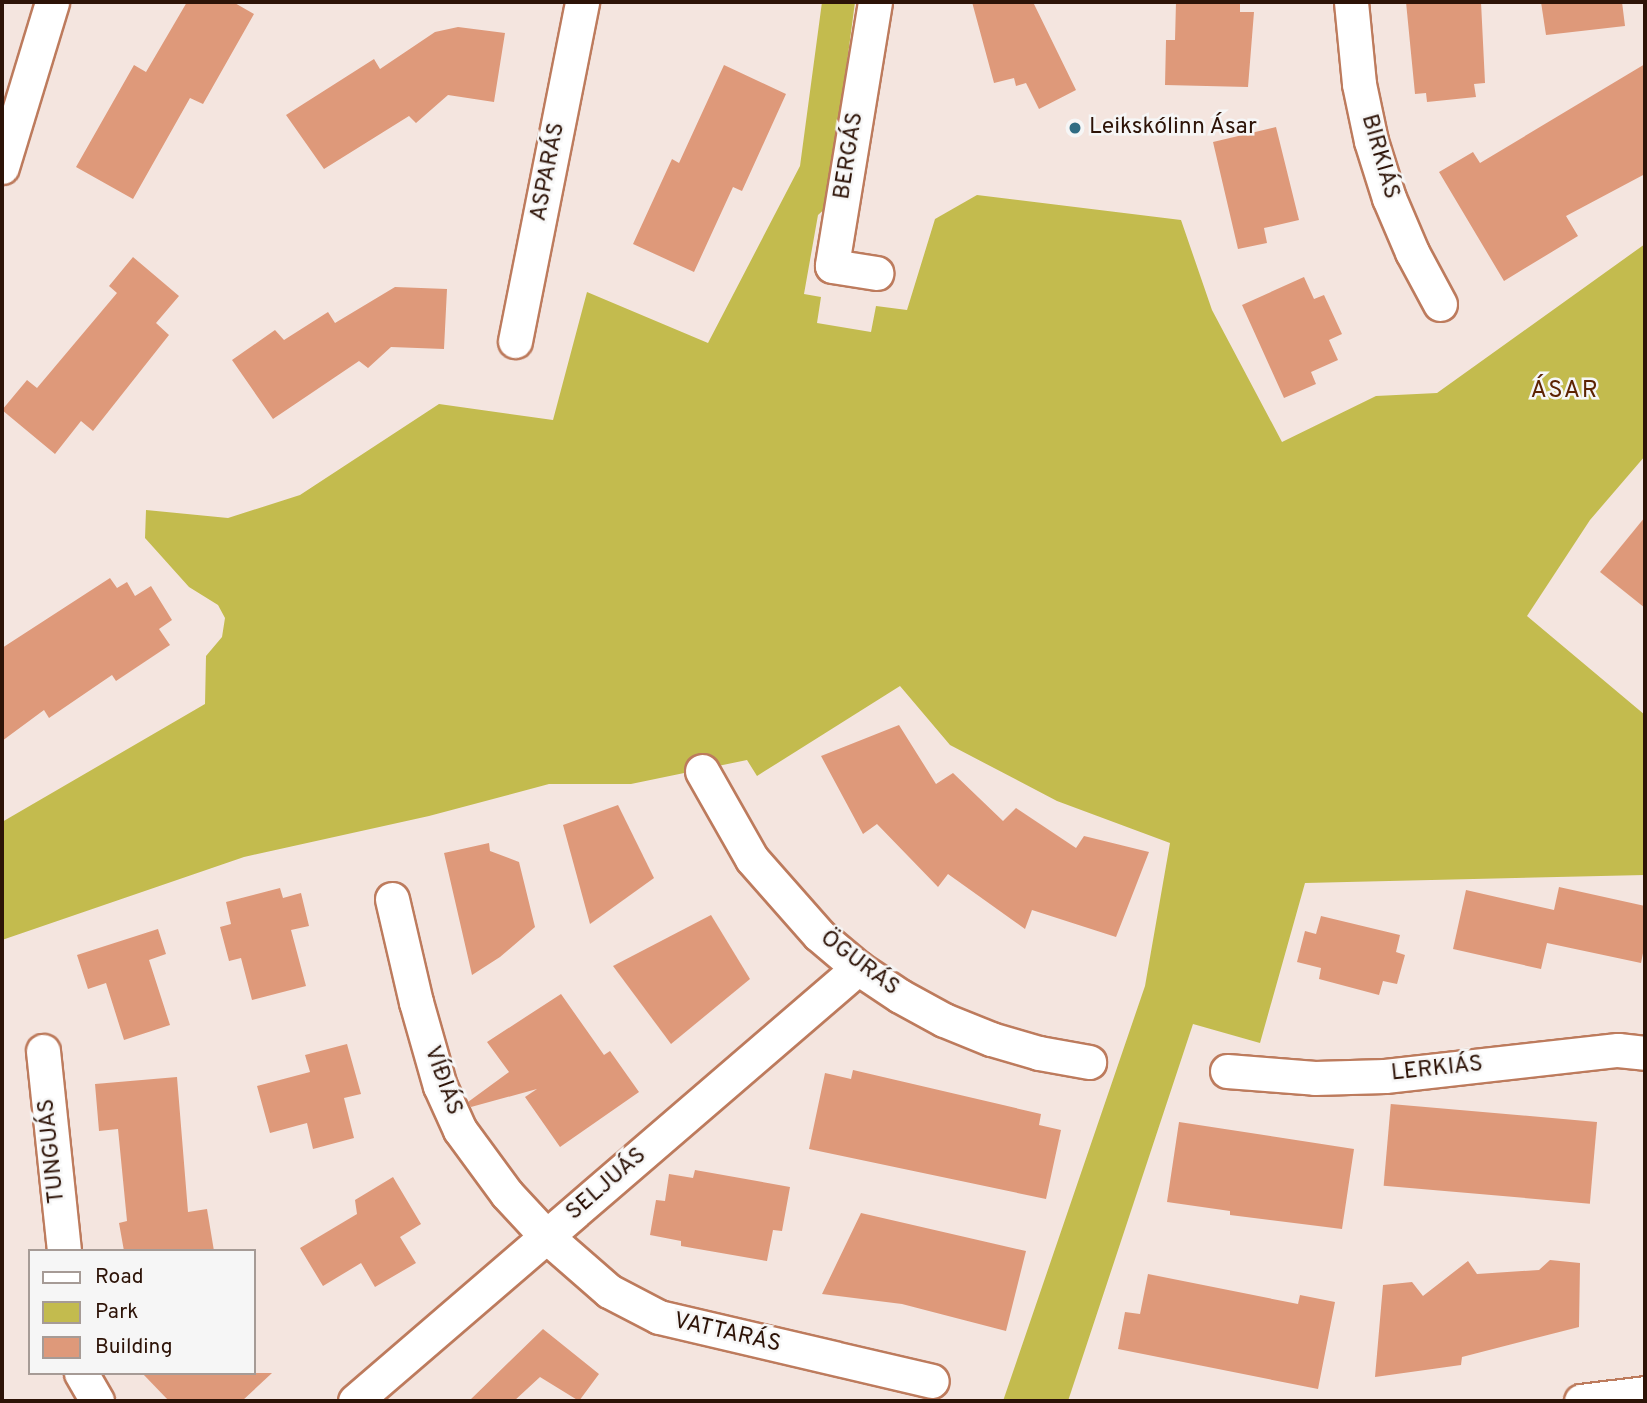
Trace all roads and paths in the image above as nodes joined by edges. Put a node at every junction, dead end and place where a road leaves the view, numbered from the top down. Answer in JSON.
{"nodes":[{"id":1,"x":52,"y":2,"type":"edge"},
{"id":2,"x":582,"y":2,"type":"edge"},
{"id":3,"x":875,"y":2,"type":"edge"},
{"id":4,"x":1351,"y":2,"type":"edge"},
{"id":5,"x":2,"y":167,"type":"edge"},
{"id":6,"x":876,"y":273,"type":"dead end"},
{"id":7,"x":1440,"y":304,"type":"dead end"},
{"id":8,"x":515,"y":341,"type":"dead end"},
{"id":9,"x":702,"y":771,"type":"dead end"},
{"id":10,"x":392,"y":899,"type":"dead end"},
{"id":11,"x":858,"y":968,"type":"junction"},
{"id":12,"x":43,"y":1051,"type":"dead end"},
{"id":13,"x":1645,"y":1053,"type":"edge"},
{"id":14,"x":1088,"y":1062,"type":"dead end"},
{"id":15,"x":1227,"y":1071,"type":"dead end"},
{"id":16,"x":546,"y":1237,"type":"junction"},
{"id":17,"x":64,"y":1249,"type":"edge"},
{"id":18,"x":82,"y":1375,"type":"edge"},
{"id":19,"x":932,"y":1381,"type":"dead end"},
{"id":20,"x":1645,"y":1393,"type":"edge"},
{"id":21,"x":97,"y":1401,"type":"edge"},
{"id":22,"x":355,"y":1401,"type":"edge"},
{"id":23,"x":1581,"y":1401,"type":"edge"}],
"edges":[{"from":1,"to":5,"type":"street"},
{"from":2,"to":8,"type":"street","name":"ASPARÁS"},
{"from":3,"to":6,"type":"street","name":"BERGÁS"},
{"from":4,"to":7,"type":"street","name":"BIRKIÁS"},
{"from":9,"to":11,"type":"street","name":"ÖGURÁS"},
{"from":10,"to":16,"type":"street","name":"VÍÐIÁS"},
{"from":11,"to":14,"type":"street","name":"ÖGURÁS"},
{"from":11,"to":16,"type":"street","name":"SELJUÁS"},
{"from":12,"to":17,"type":"street","name":"TUNGUÁS"},
{"from":13,"to":15,"type":"street","name":"LERKIÁS"},
{"from":16,"to":19,"type":"street","name":"VATTARÁS"},
{"from":16,"to":22,"type":"street","name":"SELJUÁS"},
{"from":18,"to":21,"type":"street"},
{"from":20,"to":23,"type":"street"}]}
